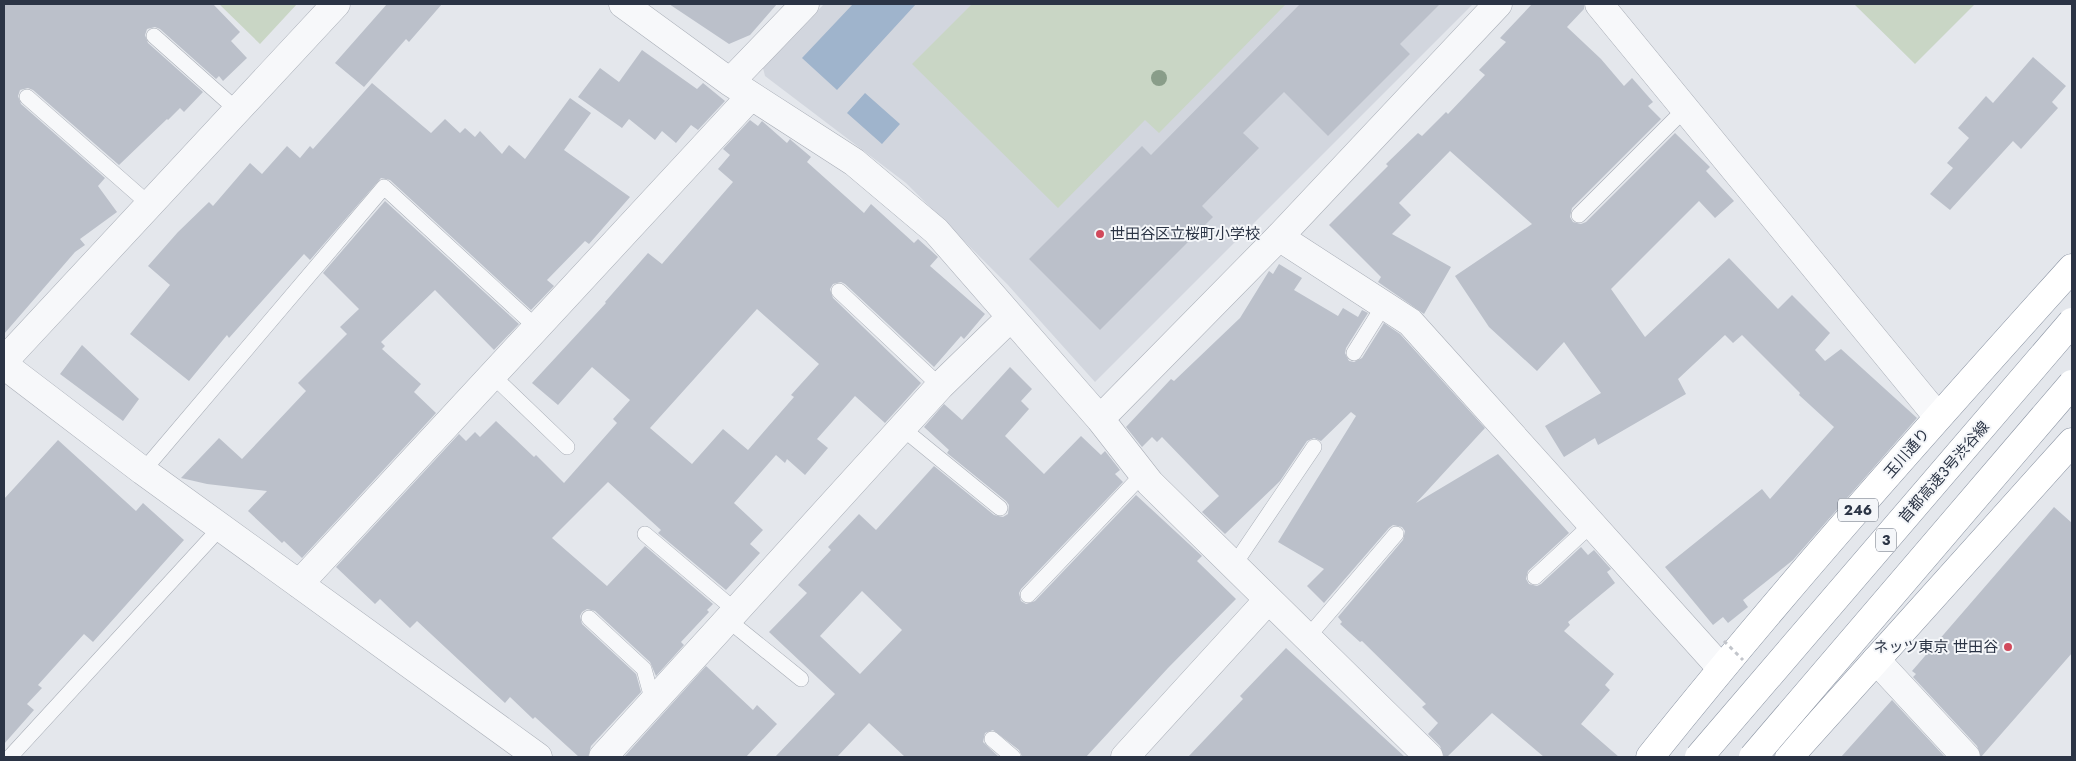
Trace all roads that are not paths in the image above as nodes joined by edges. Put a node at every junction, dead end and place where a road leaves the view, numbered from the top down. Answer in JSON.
{"nodes":[{"id":1,"x":336,"y":4,"type":"edge"},
{"id":2,"x":623,"y":4,"type":"edge"},
{"id":3,"x":805,"y":4,"type":"edge"},
{"id":4,"x":1498,"y":4,"type":"edge"},
{"id":5,"x":1598,"y":4,"type":"edge"},
{"id":6,"x":154,"y":36,"type":"dead end"},
{"id":7,"x":740,"y":89,"type":"junction"},
{"id":8,"x":27,"y":97,"type":"dead end"},
{"id":9,"x":237,"y":110,"type":"junction"},
{"id":10,"x":1686,"y":110,"type":"junction"},
{"id":11,"x":150,"y":205,"type":"junction"},
{"id":12,"x":1579,"y":216,"type":"dead end"},
{"id":13,"x":1280,"y":236,"type":"junction"},
{"id":14,"x":2072,"y":268,"type":"edge"},
{"id":15,"x":840,"y":291,"type":"dead end"},
{"id":16,"x":1384,"y":305,"type":"junction"},
{"id":17,"x":1010,"y":318,"type":"junction"},
{"id":18,"x":2072,"y":322,"type":"edge"},
{"id":19,"x":536,"y":327,"type":"junction"},
{"id":20,"x":1354,"y":354,"type":"dead end"},
{"id":21,"x":4,"y":361,"type":"edge"},
{"id":22,"x":4,"y":365,"type":"edge"},
{"id":23,"x":492,"y":375,"type":"junction"},
{"id":24,"x":2072,"y":384,"type":"edge"},
{"id":25,"x":940,"y":386,"type":"junction"},
{"id":26,"x":1938,"y":417,"type":"junction"},
{"id":27,"x":1100,"y":419,"type":"junction"},
{"id":28,"x":902,"y":428,"type":"junction"},
{"id":29,"x":2072,"y":442,"type":"edge"},
{"id":30,"x":567,"y":447,"type":"dead end"},
{"id":31,"x":1314,"y":447,"type":"dead end"},
{"id":32,"x":143,"y":471,"type":"junction"},
{"id":33,"x":1143,"y":474,"type":"junction"},
{"id":34,"x":1000,"y":508,"type":"dead end"},
{"id":35,"x":1592,"y":524,"type":"junction"},
{"id":36,"x":221,"y":527,"type":"junction"},
{"id":37,"x":645,"y":534,"type":"dead end"},
{"id":38,"x":1396,"y":534,"type":"dead end"},
{"id":39,"x":1234,"y":565,"type":"junction"},
{"id":40,"x":1535,"y":576,"type":"dead end"},
{"id":41,"x":299,"y":584,"type":"junction"},
{"id":42,"x":1028,"y":595,"type":"dead end"},
{"id":43,"x":1268,"y":600,"type":"junction"},
{"id":44,"x":732,"y":616,"type":"junction"},
{"id":45,"x":589,"y":618,"type":"dead end"},
{"id":46,"x":1307,"y":638,"type":"junction"},
{"id":47,"x":1876,"y":660,"type":"junction"},
{"id":48,"x":1721,"y":668,"type":"junction"},
{"id":49,"x":801,"y":678,"type":"dead end"},
{"id":50,"x":653,"y":702,"type":"junction"},
{"id":51,"x":992,"y":739,"type":"dead end"},
{"id":52,"x":10,"y":757,"type":"edge"},
{"id":53,"x":538,"y":757,"type":"edge"},
{"id":54,"x":603,"y":757,"type":"edge"},
{"id":55,"x":1014,"y":757,"type":"edge"},
{"id":56,"x":1125,"y":757,"type":"edge"},
{"id":57,"x":1429,"y":757,"type":"edge"},
{"id":58,"x":1650,"y":757,"type":"edge"},
{"id":59,"x":1699,"y":757,"type":"edge"},
{"id":60,"x":1753,"y":757,"type":"edge"},
{"id":61,"x":1789,"y":757,"type":"edge"},
{"id":62,"x":1966,"y":757,"type":"edge"}],
"edges":[{"from":1,"to":9,"type":"street"},
{"from":2,"to":7,"type":"street"},
{"from":3,"to":7,"type":"street"},
{"from":4,"to":13,"type":"street"},
{"from":5,"to":10,"type":"street"},
{"from":6,"to":9,"type":"lane"},
{"from":7,"to":17,"type":"street"},
{"from":7,"to":19,"type":"street"},
{"from":8,"to":11,"type":"lane"},
{"from":9,"to":11,"type":"street"},
{"from":10,"to":12,"type":"lane"},
{"from":10,"to":26,"type":"street"},
{"from":11,"to":21,"type":"street"},
{"from":13,"to":16,"type":"street"},
{"from":13,"to":27,"type":"street"},
{"from":14,"to":26,"type":"highway","name":"玉川通り","number":"246"},
{"from":15,"to":25,"type":"lane"},
{"from":16,"to":20,"type":"lane"},
{"from":16,"to":35,"type":"street"},
{"from":17,"to":25,"type":"street"},
{"from":17,"to":27,"type":"street"},
{"from":18,"to":59,"type":"highway","name":"首都高速3号渋谷線","number":"3","bridge":true},
{"from":19,"to":23,"type":"street"},
{"from":19,"to":32,"type":"lane"},
{"from":22,"to":32,"type":"street"},
{"from":23,"to":30,"type":"lane"},
{"from":23,"to":41,"type":"street"},
{"from":24,"to":60,"type":"highway","bridge":true},
{"from":25,"to":28,"type":"street"},
{"from":26,"to":48,"type":"highway","name":"玉川通り","number":"246"},
{"from":27,"to":33,"type":"street"},
{"from":28,"to":34,"type":"lane"},
{"from":28,"to":44,"type":"street"},
{"from":29,"to":47,"type":"highway"},
{"from":31,"to":39,"type":"lane"},
{"from":32,"to":36,"type":"street"},
{"from":33,"to":39,"type":"street"},
{"from":33,"to":42,"type":"lane"},
{"from":35,"to":40,"type":"lane"},
{"from":35,"to":48,"type":"street"},
{"from":36,"to":41,"type":"street"},
{"from":36,"to":52,"type":"lane"},
{"from":37,"to":44,"type":"lane"},
{"from":38,"to":46,"type":"lane"},
{"from":39,"to":43,"type":"street"},
{"from":41,"to":53,"type":"street"},
{"from":43,"to":46,"type":"street"},
{"from":43,"to":56,"type":"street"},
{"from":44,"to":49,"type":"lane"},
{"from":44,"to":50,"type":"street"},
{"from":45,"to":50,"type":"lane"},
{"from":46,"to":57,"type":"street"},
{"from":47,"to":61,"type":"highway"},
{"from":47,"to":62,"type":"street"},
{"from":48,"to":58,"type":"highway","name":"玉川通り","number":"246"},
{"from":50,"to":54,"type":"street"},
{"from":51,"to":55,"type":"lane"}]}
